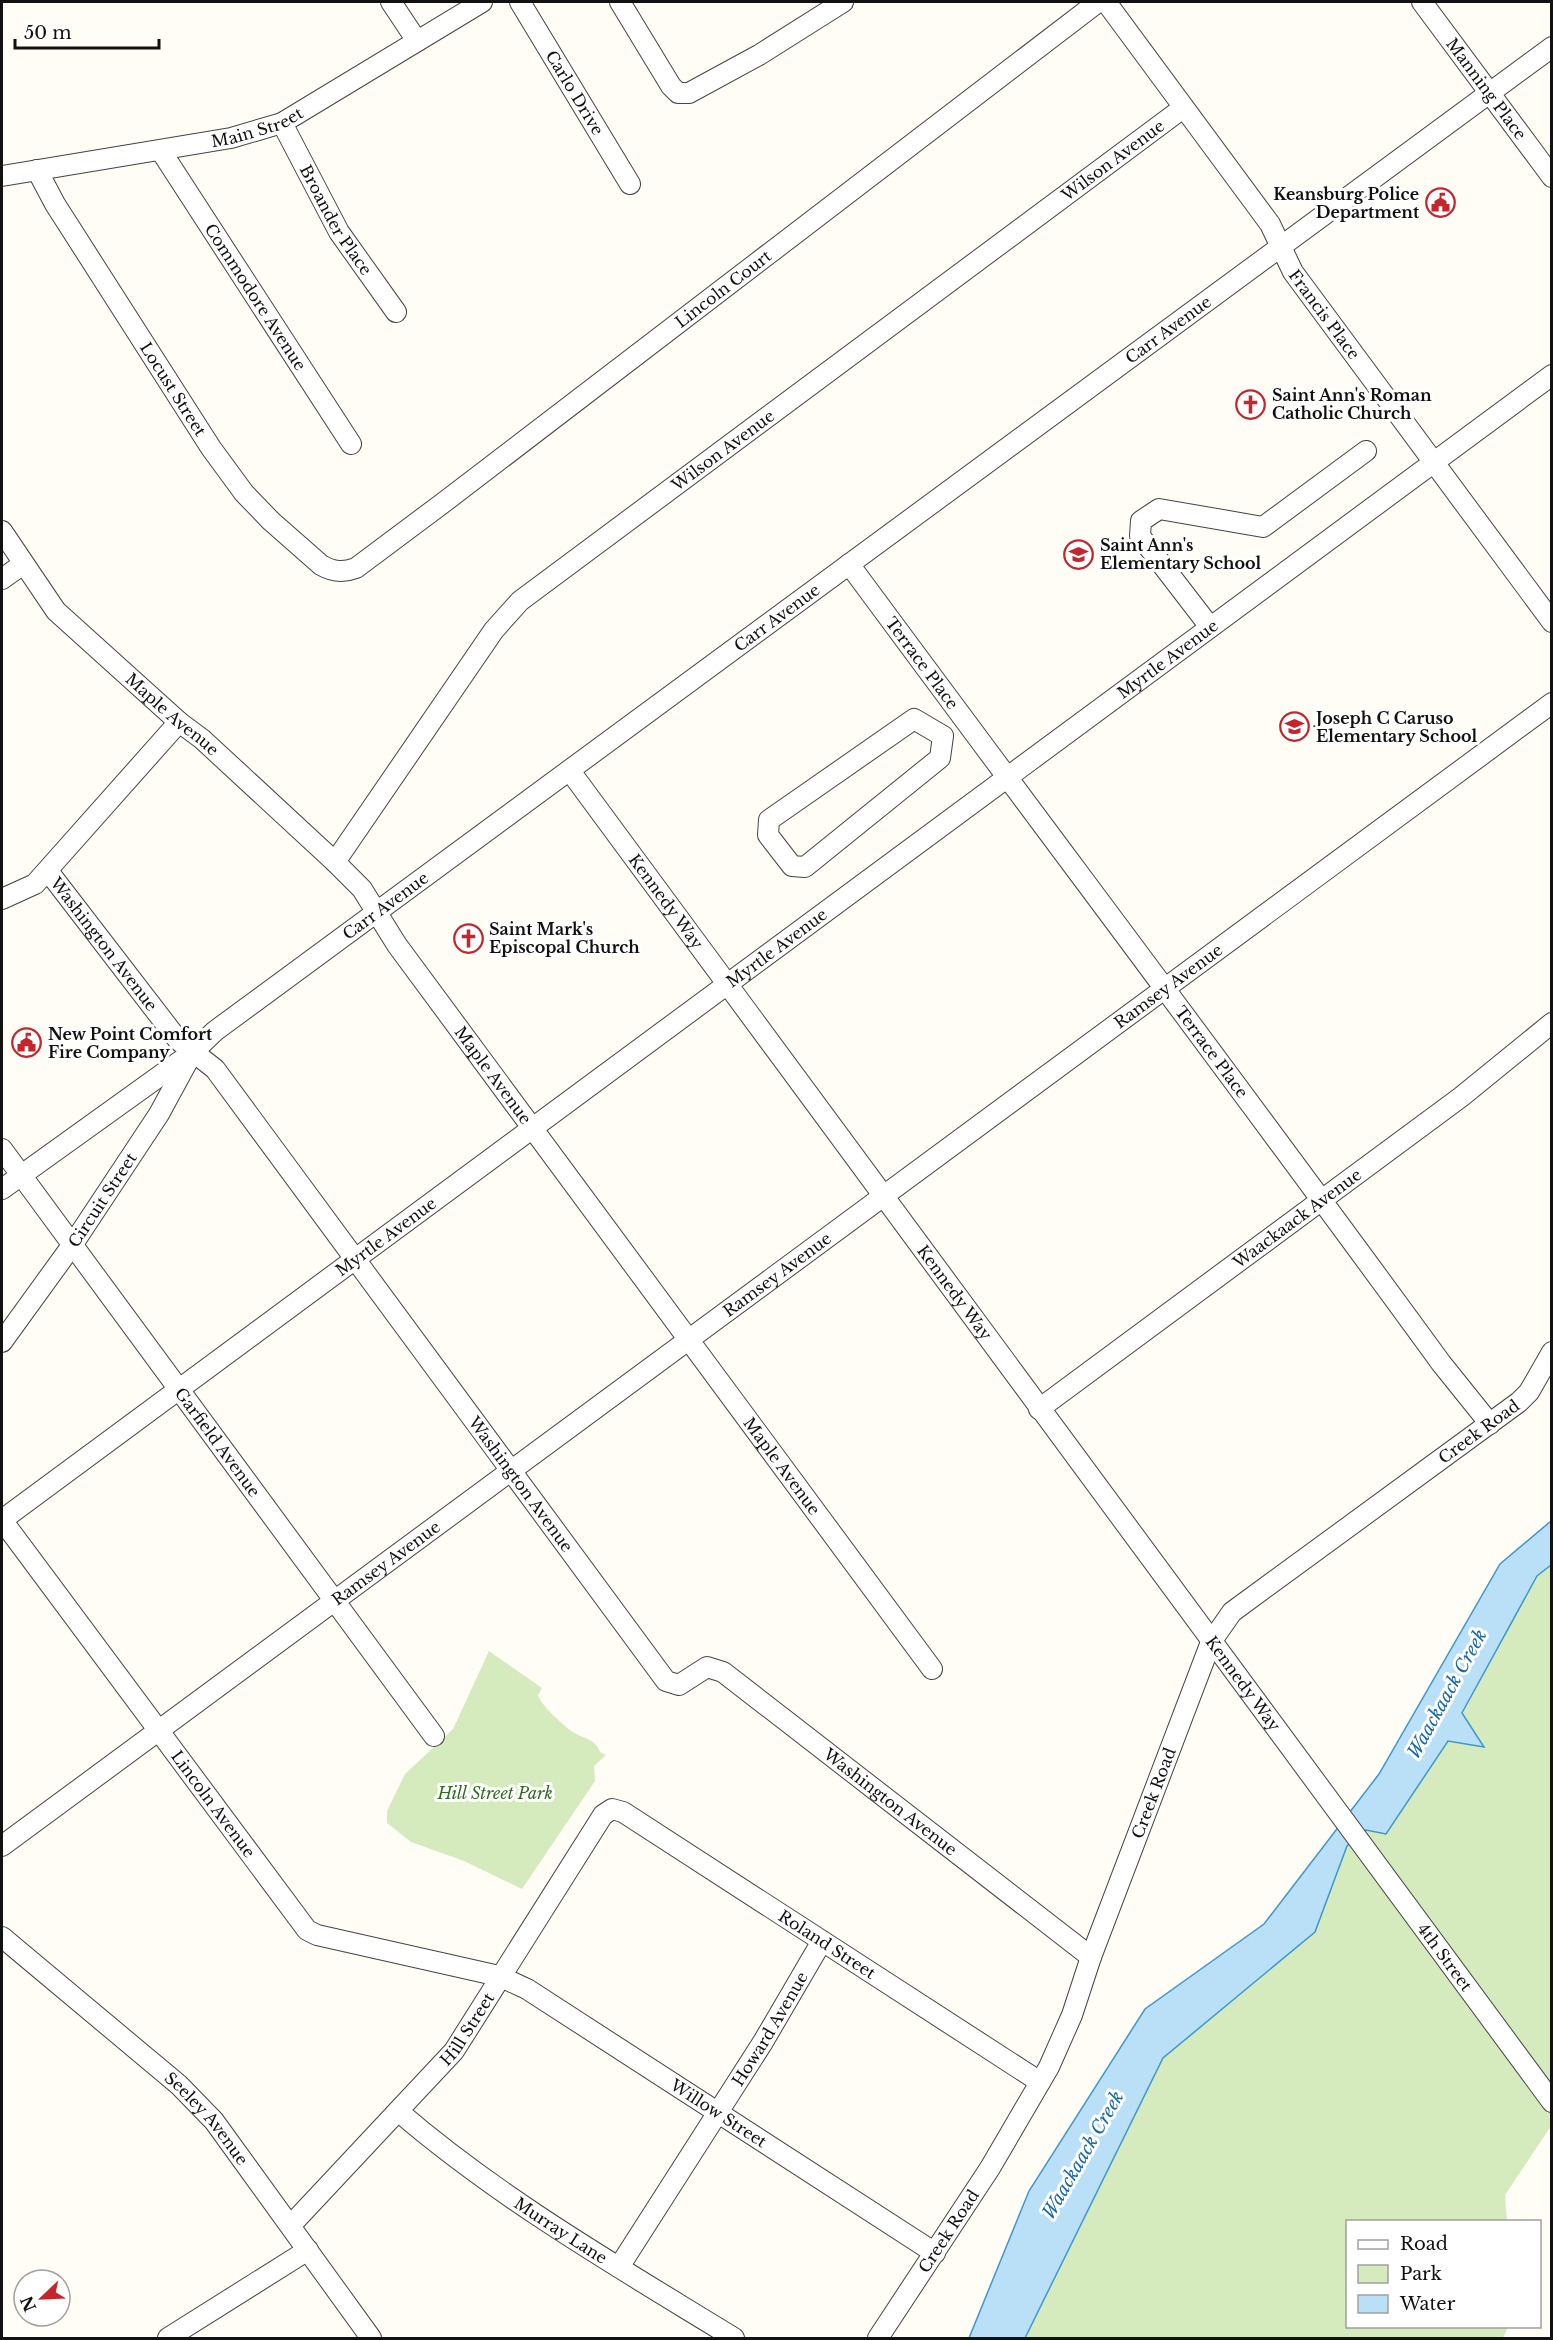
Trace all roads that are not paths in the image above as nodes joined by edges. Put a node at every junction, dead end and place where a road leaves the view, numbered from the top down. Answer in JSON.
{"nodes":[{"id":1,"x":391,"y":2,"type":"edge"},
{"id":2,"x":482,"y":2,"type":"edge"},
{"id":3,"x":520,"y":2,"type":"edge"},
{"id":4,"x":620,"y":2,"type":"edge"},
{"id":5,"x":843,"y":2,"type":"edge"},
{"id":6,"x":1098,"y":2,"type":"edge"},
{"id":7,"x":1106,"y":2,"type":"edge"},
{"id":8,"x":1422,"y":2,"type":"edge"},
{"id":9,"x":417,"y":41,"type":"junction"},
{"id":10,"x":1551,"y":46,"type":"edge"},
{"id":11,"x":1489,"y":93,"type":"junction"},
{"id":12,"x":1183,"y":108,"type":"junction"},
{"id":13,"x":282,"y":123,"type":"junction"},
{"id":14,"x":161,"y":151,"type":"junction"},
{"id":15,"x":37,"y":170,"type":"junction"},
{"id":16,"x":2,"y":176,"type":"edge"},
{"id":17,"x":1551,"y":177,"type":"edge"},
{"id":18,"x":630,"y":184,"type":"dead end"},
{"id":19,"x":1281,"y":246,"type":"junction"},
{"id":20,"x":396,"y":312,"type":"dead end"},
{"id":21,"x":1551,"y":375,"type":"edge"},
{"id":22,"x":351,"y":444,"type":"dead end"},
{"id":23,"x":1366,"y":451,"type":"dead end"},
{"id":24,"x":1433,"y":462,"type":"junction"},
{"id":25,"x":2,"y":531,"type":"edge"},
{"id":26,"x":23,"y":564,"type":"junction"},
{"id":27,"x":849,"y":564,"type":"junction"},
{"id":28,"x":346,"y":572,"type":"joint"},
{"id":29,"x":2,"y":579,"type":"edge"},
{"id":30,"x":1551,"y":622,"type":"edge"},
{"id":31,"x":1210,"y":627,"type":"junction"},
{"id":32,"x":1551,"y":703,"type":"edge"},
{"id":33,"x":965,"y":720,"type":"junction"},
{"id":34,"x":179,"y":722,"type":"junction"},
{"id":35,"x":943,"y":736,"type":"junction"},
{"id":36,"x":570,"y":771,"type":"junction"},
{"id":37,"x":1006,"y":777,"type":"junction"},
{"id":38,"x":335,"y":862,"type":"junction"},
{"id":39,"x":48,"y":871,"type":"junction"},
{"id":40,"x":2,"y":899,"type":"edge"},
{"id":41,"x":377,"y":914,"type":"junction"},
{"id":42,"x":727,"y":984,"type":"junction"},
{"id":43,"x":1166,"y":987,"type":"junction"},
{"id":44,"x":1551,"y":1023,"type":"edge"},
{"id":45,"x":193,"y":1052,"type":"junction"},
{"id":46,"x":532,"y":1127,"type":"junction"},
{"id":47,"x":2,"y":1149,"type":"edge"},
{"id":48,"x":21,"y":1175,"type":"junction"},
{"id":49,"x":2,"y":1189,"type":"edge"},
{"id":50,"x":883,"y":1196,"type":"junction"},
{"id":51,"x":1322,"y":1200,"type":"junction"},
{"id":52,"x":73,"y":1244,"type":"junction"},
{"id":53,"x":355,"y":1258,"type":"junction"},
{"id":54,"x":688,"y":1339,"type":"junction"},
{"id":55,"x":2,"y":1342,"type":"edge"},
{"id":56,"x":1551,"y":1352,"type":"edge"},
{"id":57,"x":178,"y":1388,"type":"junction"},
{"id":58,"x":1039,"y":1409,"type":"junction"},
{"id":59,"x":1490,"y":1424,"type":"junction"},
{"id":60,"x":511,"y":1470,"type":"junction"},
{"id":61,"x":2,"y":1520,"type":"edge"},
{"id":62,"x":334,"y":1600,"type":"junction"},
{"id":63,"x":1211,"y":1642,"type":"junction"},
{"id":64,"x":932,"y":1669,"type":"dead end"},
{"id":65,"x":158,"y":1730,"type":"junction"},
{"id":66,"x":434,"y":1736,"type":"dead end"},
{"id":67,"x":612,"y":1809,"type":"joint"},
{"id":68,"x":1338,"y":1814,"type":"joint"},
{"id":69,"x":2,"y":1846,"type":"edge"},
{"id":70,"x":2,"y":1937,"type":"edge"},
{"id":71,"x":822,"y":1941,"type":"junction"},
{"id":72,"x":1091,"y":1957,"type":"junction"},
{"id":73,"x":500,"y":1976,"type":"junction"},
{"id":74,"x":1040,"y":2082,"type":"junction"},
{"id":75,"x":1551,"y":2102,"type":"edge"},
{"id":76,"x":398,"y":2111,"type":"junction"},
{"id":77,"x":719,"y":2113,"type":"junction"},
{"id":78,"x":291,"y":2225,"type":"junction"},
{"id":79,"x":308,"y":2250,"type":"junction"},
{"id":80,"x":935,"y":2253,"type":"junction"},
{"id":81,"x":619,"y":2267,"type":"junction"},
{"id":82,"x":168,"y":2338,"type":"edge"},
{"id":83,"x":371,"y":2338,"type":"edge"},
{"id":84,"x":734,"y":2338,"type":"edge"},
{"id":85,"x":878,"y":2338,"type":"edge"}],
"edges":[{"from":1,"to":9,"type":"street"},
{"from":2,"to":9,"type":"street","name":"Main Street"},
{"from":3,"to":18,"type":"street","name":"Carlo Drive"},
{"from":4,"to":5,"type":"street"},
{"from":6,"to":28,"type":"street","name":"Lincoln Court"},
{"from":7,"to":12,"type":"street","name":"Francis Place"},
{"from":8,"to":11,"type":"street","name":"Manning Place"},
{"from":9,"to":13,"type":"street","name":"Main Street"},
{"from":10,"to":11,"type":"street","name":"Carr Avenue"},
{"from":11,"to":17,"type":"street","name":"Manning Place"},
{"from":11,"to":19,"type":"street","name":"Carr Avenue"},
{"from":12,"to":19,"type":"street","name":"Francis Place"},
{"from":12,"to":38,"type":"street","name":"Wilson Avenue"},
{"from":13,"to":14,"type":"street","name":"Main Street"},
{"from":13,"to":20,"type":"street","name":"Broander Place"},
{"from":14,"to":15,"type":"street","name":"Main Street"},
{"from":14,"to":22,"type":"street","name":"Commodore Avenue"},
{"from":15,"to":16,"type":"street","name":"Main Street"},
{"from":15,"to":28,"type":"street","name":"Locust Street"},
{"from":19,"to":24,"type":"street","name":"Francis Place"},
{"from":19,"to":27,"type":"street","name":"Carr Avenue"},
{"from":21,"to":24,"type":"street","name":"Myrtle Avenue"},
{"from":23,"to":31,"type":"street"},
{"from":24,"to":30,"type":"street","name":"Francis Place"},
{"from":24,"to":31,"type":"street","name":"Myrtle Avenue"},
{"from":25,"to":26,"type":"street","name":"Maple Avenue"},
{"from":26,"to":29,"type":"street"},
{"from":26,"to":34,"type":"street","name":"Maple Avenue"},
{"from":27,"to":33,"type":"street","name":"Terrace Place"},
{"from":27,"to":36,"type":"street","name":"Carr Avenue"},
{"from":31,"to":37,"type":"street","name":"Myrtle Avenue"},
{"from":32,"to":43,"type":"street","name":"Ramsey Avenue"},
{"from":33,"to":35,"type":"street"},
{"from":33,"to":37,"type":"street","name":"Terrace Place"},
{"from":34,"to":38,"type":"street","name":"Maple Avenue"},
{"from":34,"to":39,"type":"street"},
{"from":35,"to":35,"type":"street"},
{"from":36,"to":41,"type":"street","name":"Carr Avenue"},
{"from":36,"to":42,"type":"street","name":"Kennedy Way"},
{"from":37,"to":42,"type":"street","name":"Myrtle Avenue"},
{"from":37,"to":43,"type":"street","name":"Terrace Place"},
{"from":38,"to":41,"type":"street","name":"Maple Avenue"},
{"from":39,"to":40,"type":"street"},
{"from":39,"to":45,"type":"street","name":"Washington Avenue"},
{"from":41,"to":45,"type":"street","name":"Carr Avenue"},
{"from":41,"to":46,"type":"street","name":"Maple Avenue"},
{"from":42,"to":46,"type":"street","name":"Myrtle Avenue"},
{"from":42,"to":50,"type":"street","name":"Kennedy Way"},
{"from":43,"to":50,"type":"street","name":"Ramsey Avenue"},
{"from":43,"to":51,"type":"street","name":"Terrace Place"},
{"from":44,"to":51,"type":"street","name":"Waackaack Avenue"},
{"from":45,"to":48,"type":"street","name":"Carr Avenue"},
{"from":45,"to":52,"type":"street","name":"Circuit Street"},
{"from":45,"to":53,"type":"street","name":"Washington Avenue"},
{"from":46,"to":53,"type":"street","name":"Myrtle Avenue"},
{"from":46,"to":54,"type":"street","name":"Maple Avenue"},
{"from":47,"to":48,"type":"street","name":"Garfield Avenue"},
{"from":48,"to":49,"type":"street","name":"Carr Avenue"},
{"from":48,"to":52,"type":"street","name":"Garfield Avenue"},
{"from":50,"to":54,"type":"street","name":"Ramsey Avenue"},
{"from":50,"to":58,"type":"street","name":"Kennedy Way"},
{"from":51,"to":58,"type":"street","name":"Waackaack Avenue"},
{"from":51,"to":59,"type":"street","name":"Terrace Place"},
{"from":52,"to":55,"type":"street","name":"Circuit Street"},
{"from":52,"to":57,"type":"street","name":"Garfield Avenue"},
{"from":53,"to":57,"type":"street","name":"Myrtle Avenue"},
{"from":53,"to":60,"type":"street","name":"Washington Avenue"},
{"from":54,"to":60,"type":"street","name":"Ramsey Avenue"},
{"from":54,"to":64,"type":"street","name":"Maple Avenue"},
{"from":56,"to":59,"type":"street","name":"Creek Road"},
{"from":57,"to":61,"type":"street","name":"Myrtle Avenue"},
{"from":57,"to":62,"type":"street","name":"Garfield Avenue"},
{"from":58,"to":63,"type":"street","name":"Kennedy Way"},
{"from":59,"to":63,"type":"street","name":"Creek Road"},
{"from":60,"to":62,"type":"street","name":"Ramsey Avenue"},
{"from":60,"to":72,"type":"street","name":"Washington Avenue"},
{"from":61,"to":65,"type":"street","name":"Lincoln Avenue"},
{"from":62,"to":65,"type":"street","name":"Ramsey Avenue"},
{"from":62,"to":66,"type":"street","name":"Garfield Avenue"},
{"from":63,"to":68,"type":"street","name":"Kennedy Way"},
{"from":63,"to":72,"type":"street","name":"Creek Road"},
{"from":65,"to":69,"type":"street","name":"Ramsey Avenue"},
{"from":65,"to":73,"type":"street","name":"Lincoln Avenue"},
{"from":67,"to":71,"type":"street","name":"Roland Street"},
{"from":67,"to":73,"type":"street","name":"Hill Street"},
{"from":68,"to":75,"type":"street","name":"4th Street"},
{"from":70,"to":78,"type":"street","name":"Seeley Avenue"},
{"from":71,"to":74,"type":"street","name":"Roland Street"},
{"from":71,"to":77,"type":"street","name":"Howard Avenue"},
{"from":72,"to":74,"type":"street","name":"Creek Road"},
{"from":73,"to":76,"type":"street","name":"Hill Street"},
{"from":73,"to":77,"type":"street","name":"Willow Street"},
{"from":74,"to":80,"type":"street","name":"Creek Road"},
{"from":76,"to":78,"type":"street","name":"Hill Street"},
{"from":76,"to":81,"type":"street","name":"Murray Lane"},
{"from":77,"to":80,"type":"street","name":"Willow Street"},
{"from":77,"to":81,"type":"street","name":"Howard Avenue"},
{"from":78,"to":79,"type":"street","name":"Seeley Avenue"},
{"from":79,"to":82,"type":"street"},
{"from":79,"to":83,"type":"street","name":"Seeley Avenue"},
{"from":80,"to":85,"type":"street","name":"Creek Road"},
{"from":81,"to":84,"type":"street","name":"Murray Lane"}]}
